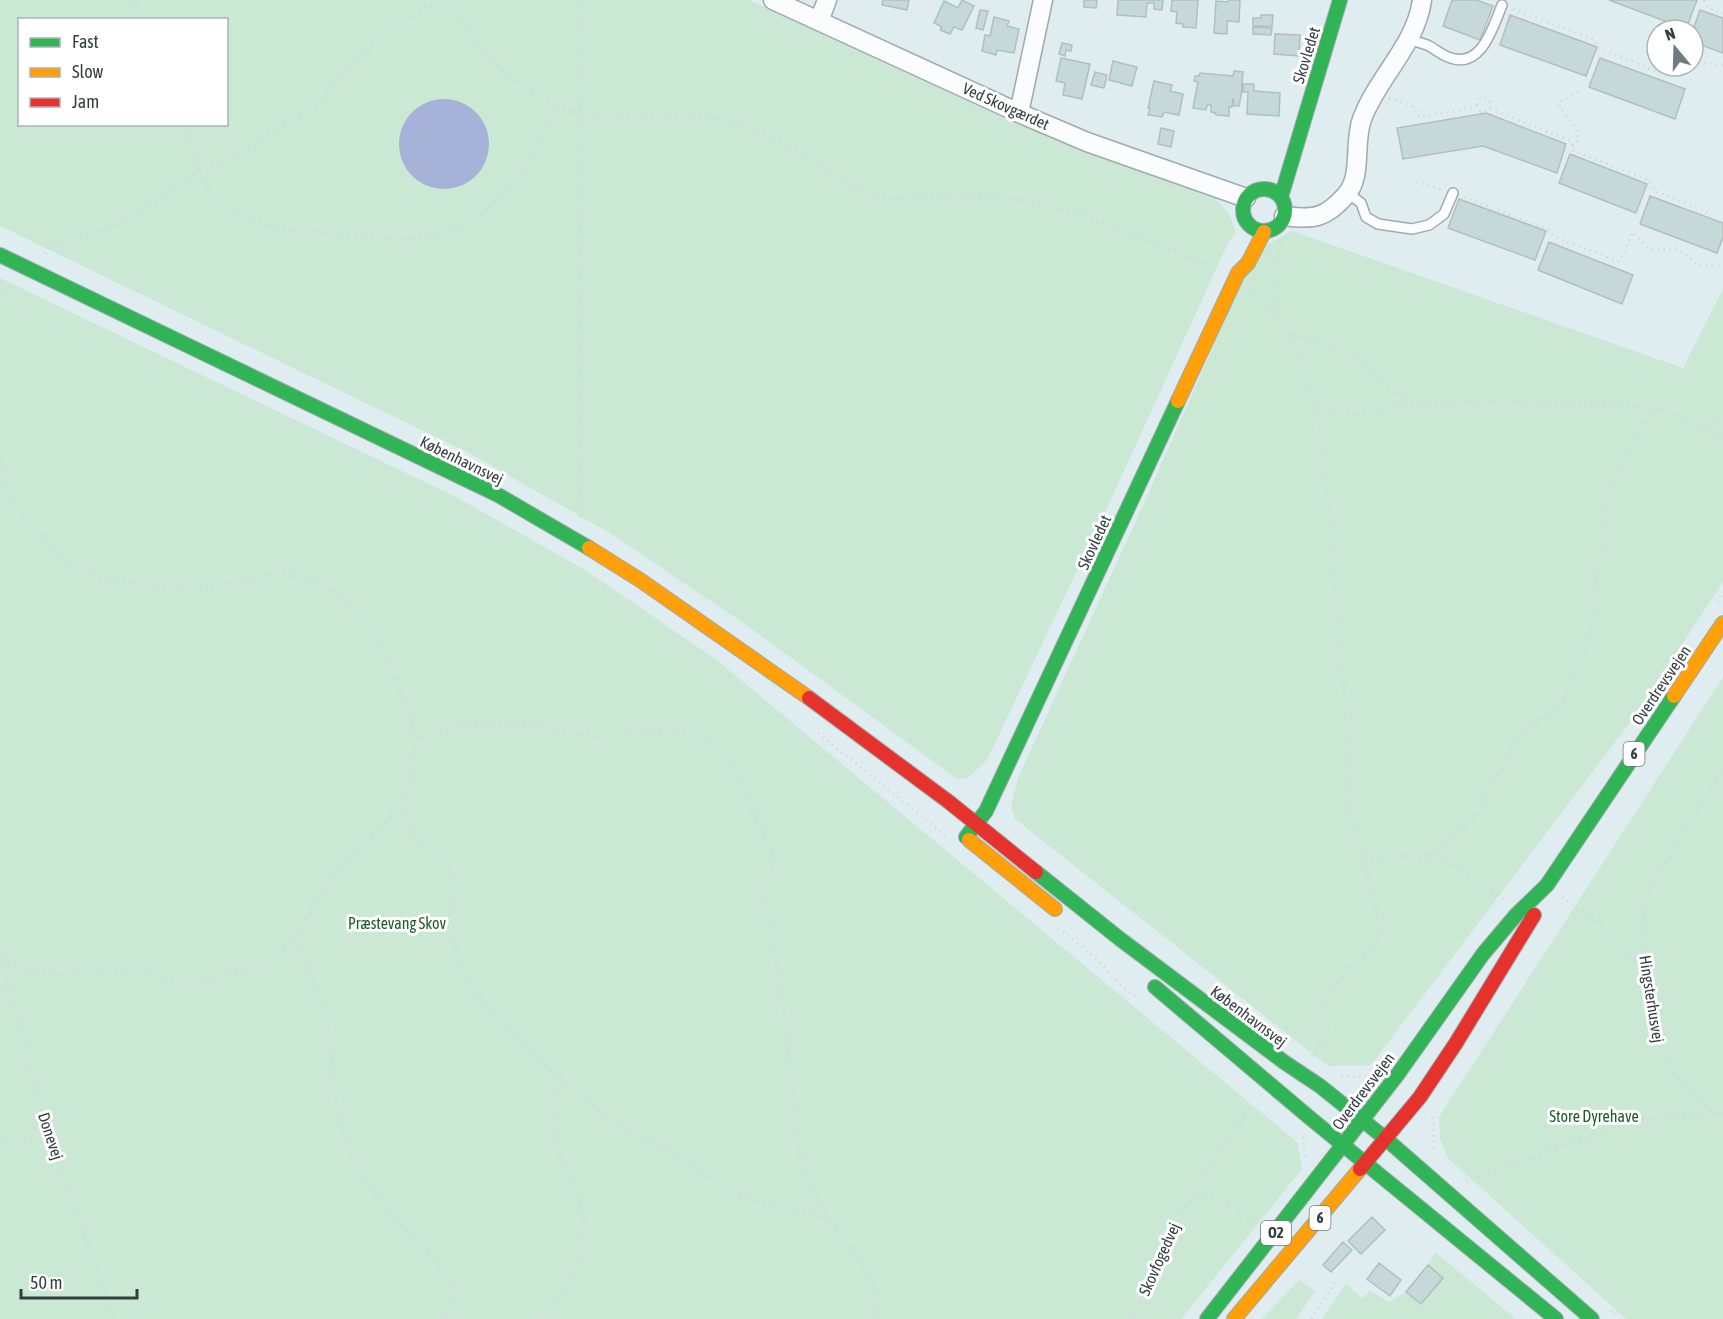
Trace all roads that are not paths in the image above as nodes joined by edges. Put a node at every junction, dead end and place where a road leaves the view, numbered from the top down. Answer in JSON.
{"nodes":[{"id":1,"x":772,"y":0,"type":"edge"},
{"id":2,"x":827,"y":0,"type":"edge"},
{"id":3,"x":1042,"y":0,"type":"edge"},
{"id":4,"x":1340,"y":0,"type":"edge"},
{"id":5,"x":1422,"y":0,"type":"edge"},
{"id":6,"x":1502,"y":5,"type":"road end"},
{"id":7,"x":819,"y":21,"type":"junction"},
{"id":8,"x":1409,"y":39,"type":"junction"},
{"id":9,"x":1019,"y":113,"type":"junction"},
{"id":10,"x":1303,"y":121,"type":"junction"},
{"id":11,"x":1264,"y":189,"type":"junction"},
{"id":12,"x":1348,"y":193,"type":"junction"},
{"id":13,"x":1453,"y":193,"type":"road end"},
{"id":14,"x":1281,"y":197,"type":"junction"},
{"id":15,"x":1246,"y":198,"type":"junction"},
{"id":16,"x":1281,"y":221,"type":"junction"},
{"id":17,"x":1258,"y":230,"type":"junction"},
{"id":18,"x":0,"y":255,"type":"edge"},
{"id":19,"x":1723,"y":623,"type":"edge"},
{"id":20,"x":877,"y":750,"type":"junction"},
{"id":21,"x":914,"y":794,"type":"dead end"},
{"id":22,"x":977,"y":824,"type":"junction"},
{"id":23,"x":951,"y":833,"type":"road end"},
{"id":24,"x":966,"y":837,"type":"junction"},
{"id":25,"x":1546,"y":885,"type":"junction"},
{"id":26,"x":1062,"y":923,"type":"road end"},
{"id":27,"x":1143,"y":977,"type":"dead end"},
{"id":28,"x":1362,"y":1120,"type":"junction"},
{"id":29,"x":1386,"y":1139,"type":"junction"},
{"id":30,"x":1342,"y":1145,"type":"junction"},
{"id":31,"x":1366,"y":1164,"type":"junction"},
{"id":32,"x":1207,"y":1319,"type":"edge"},
{"id":33,"x":1234,"y":1319,"type":"edge"},
{"id":34,"x":1556,"y":1319,"type":"edge"},
{"id":35,"x":1592,"y":1319,"type":"edge"}],
"edges":[{"from":1,"to":7,"type":"street","name":"Ved Skovgærdet"},
{"from":2,"to":7,"type":"street"},
{"from":3,"to":9,"type":"street"},
{"from":4,"to":10,"type":"street","name":"Skovledet"},
{"from":5,"to":8,"type":"street"},
{"from":6,"to":8,"type":"lane"},
{"from":7,"to":9,"type":"street","name":"Ved Skovgærdet"},
{"from":8,"to":12,"type":"street"},
{"from":9,"to":15,"type":"street","name":"Ved Skovgærdet"},
{"from":10,"to":11,"type":"street","name":"Skovledet"},
{"from":10,"to":14,"type":"street","name":"Skovledet"},
{"from":11,"to":14,"type":"street"},
{"from":11,"to":15,"type":"street"},
{"from":12,"to":13,"type":"lane"},
{"from":12,"to":16,"type":"street"},
{"from":14,"to":16,"type":"street"},
{"from":15,"to":17,"type":"street"},
{"from":16,"to":17,"type":"street"},
{"from":17,"to":22,"type":"street","name":"Skovledet"},
{"from":18,"to":20,"type":"street","name":"Københavnsvej"},
{"from":19,"to":25,"type":"street","name":"Overdrevsvejen","number":"6"},
{"from":20,"to":21,"type":"street","name":"Københavnsvej"},
{"from":20,"to":22,"type":"street","name":"Københavnsvej"},
{"from":22,"to":24,"type":"street","name":"Skovledet"},
{"from":22,"to":28,"type":"street","name":"Københavnsvej"},
{"from":23,"to":24,"type":"street"},
{"from":24,"to":26,"type":"street"},
{"from":25,"to":28,"type":"street","name":"Overdrevsvejen"},
{"from":25,"to":29,"type":"street","name":"Overdrevsvejen","number":"6"},
{"from":27,"to":30,"type":"street"},
{"from":28,"to":29,"type":"street","name":"Københavnsvej"},
{"from":28,"to":30,"type":"street","name":"Overdrevsvejen","number":"O2"},
{"from":29,"to":31,"type":"street","name":"Overdrevsvejen","number":"6"},
{"from":29,"to":35,"type":"street","name":"Københavnsvej"},
{"from":30,"to":31,"type":"street"},
{"from":30,"to":32,"type":"street","name":"Overdrevsvejen","number":"O2"},
{"from":31,"to":33,"type":"street","name":"Overdrevsvejen","number":"6"},
{"from":31,"to":34,"type":"street"}]}
